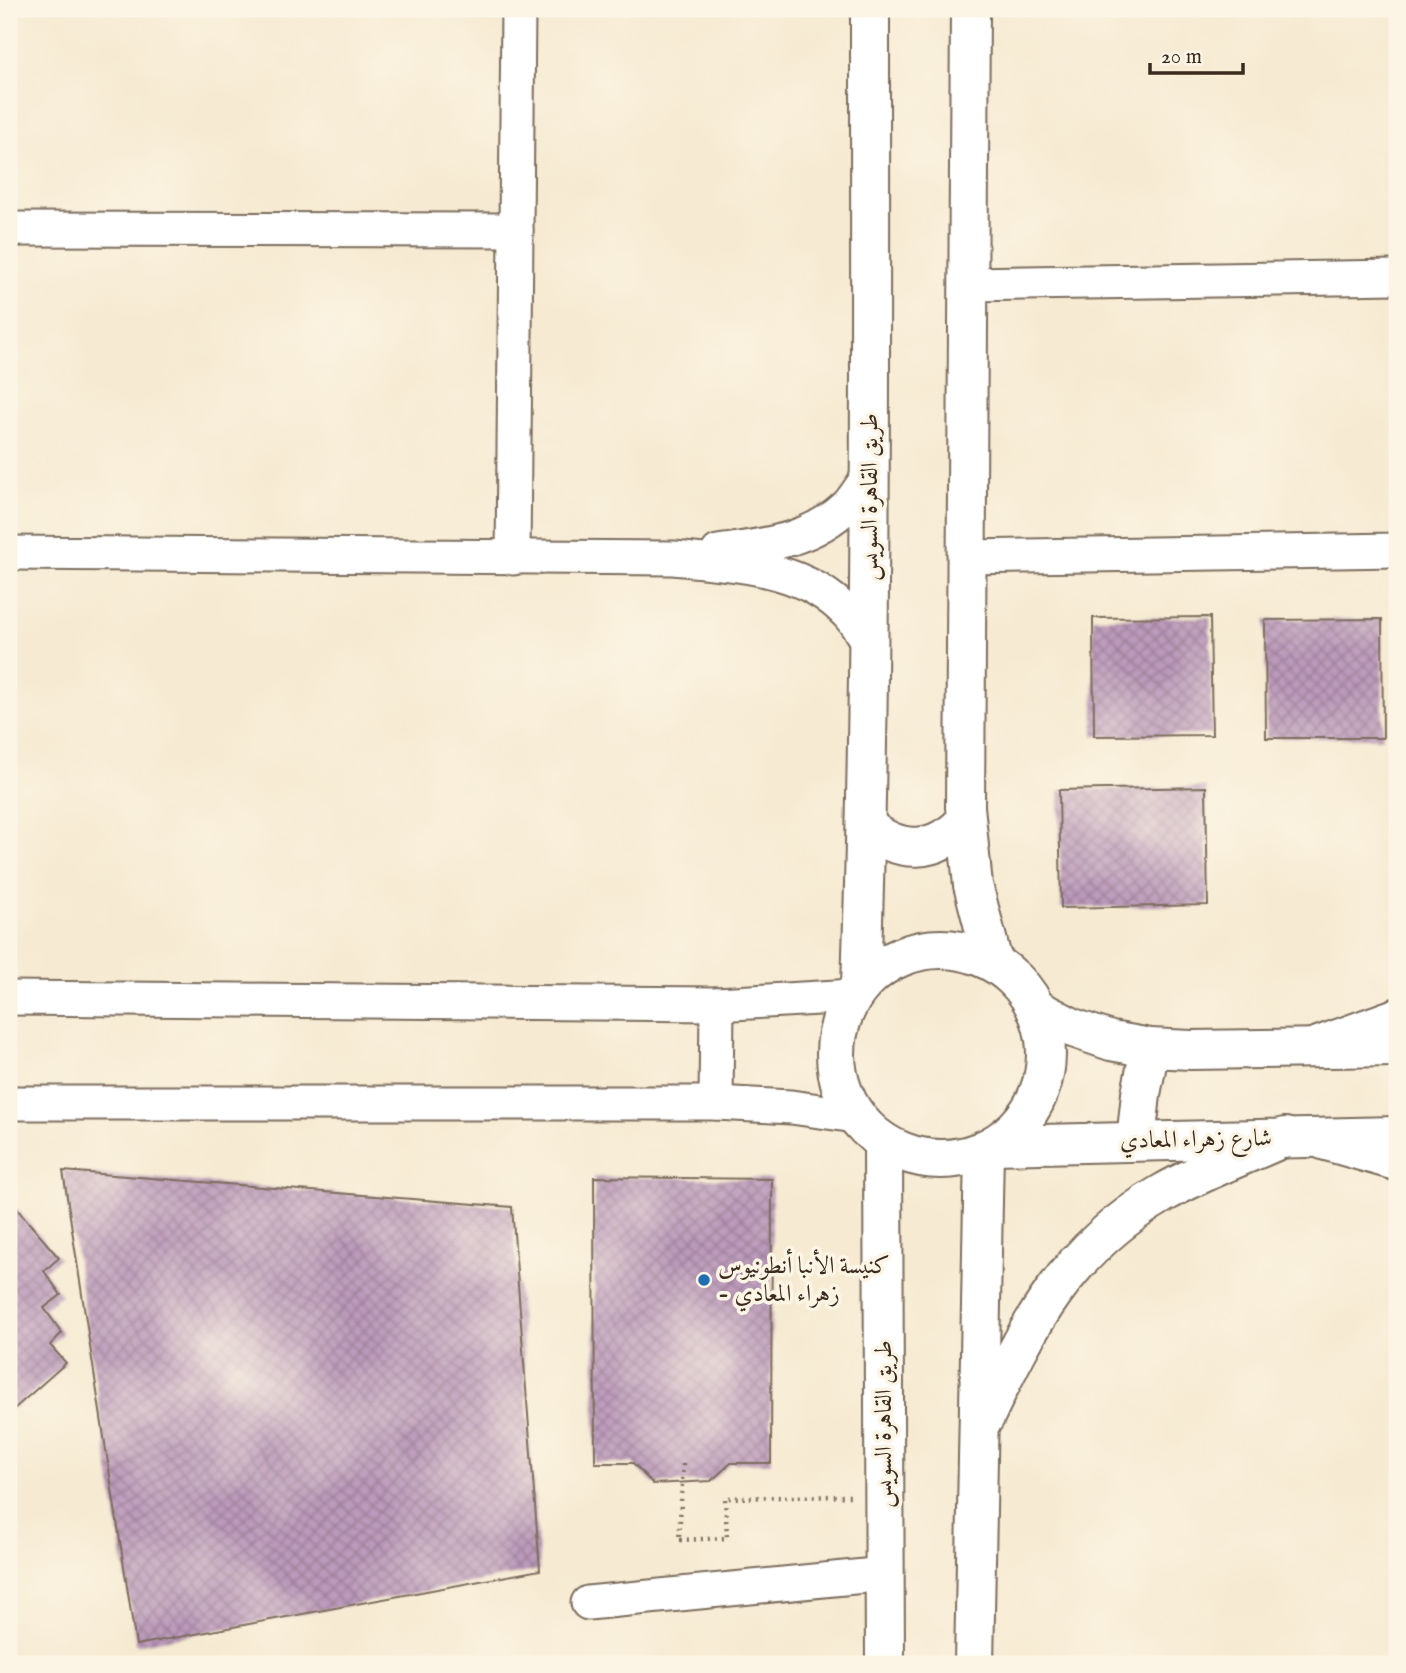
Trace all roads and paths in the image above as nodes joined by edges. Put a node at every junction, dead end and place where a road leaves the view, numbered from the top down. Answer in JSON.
{"nodes":[{"id":1,"x":518,"y":9,"type":"edge"},
{"id":2,"x":870,"y":9,"type":"edge"},
{"id":3,"x":970,"y":9,"type":"edge"},
{"id":4,"x":9,"y":229,"type":"edge"},
{"id":5,"x":516,"y":230,"type":"junction"},
{"id":6,"x":1397,"y":277,"type":"edge"},
{"id":7,"x":969,"y":284,"type":"junction"},
{"id":8,"x":870,"y":474,"type":"junction"},
{"id":9,"x":1397,"y":551,"type":"edge"},
{"id":10,"x":9,"y":553,"type":"edge"},
{"id":11,"x":967,"y":557,"type":"junction"},
{"id":12,"x":513,"y":558,"type":"junction"},
{"id":13,"x":674,"y":558,"type":"junction"},
{"id":14,"x":869,"y":644,"type":"junction"},
{"id":15,"x":967,"y":821,"type":"junction"},
{"id":16,"x":866,"y":826,"type":"junction"},
{"id":17,"x":993,"y":962,"type":"junction"},
{"id":18,"x":857,"y":991,"type":"junction"},
{"id":19,"x":9,"y":998,"type":"edge"},
{"id":20,"x":717,"y":1004,"type":"junction"},
{"id":21,"x":1036,"y":1009,"type":"junction"},
{"id":22,"x":1397,"y":1015,"type":"edge"},
{"id":23,"x":1397,"y":1047,"type":"edge"},
{"id":24,"x":1150,"y":1048,"type":"junction"},
{"id":25,"x":1305,"y":1048,"type":"junction"},
{"id":26,"x":9,"y":1103,"type":"edge"},
{"id":27,"x":716,"y":1103,"type":"junction"},
{"id":28,"x":870,"y":1129,"type":"junction"},
{"id":29,"x":1397,"y":1136,"type":"edge"},
{"id":30,"x":1295,"y":1137,"type":"junction"},
{"id":31,"x":1136,"y":1141,"type":"junction"},
{"id":32,"x":989,"y":1147,"type":"junction"},
{"id":33,"x":1397,"y":1164,"type":"edge"},
{"id":34,"x":978,"y":1431,"type":"junction"},
{"id":35,"x":683,"y":1464,"type":"dead end"},
{"id":36,"x":885,"y":1496,"type":"junction"},
{"id":37,"x":885,"y":1574,"type":"junction"},
{"id":38,"x":588,"y":1603,"type":"dead end"},
{"id":39,"x":885,"y":1664,"type":"edge"},
{"id":40,"x":974,"y":1664,"type":"edge"}],
"edges":[{"from":1,"to":5,"type":"street"},
{"from":2,"to":8,"type":"main road","name":"طريق القاهرة السويس"},
{"from":3,"to":7,"type":"main road"},
{"from":4,"to":5,"type":"street"},
{"from":5,"to":12,"type":"street"},
{"from":6,"to":7,"type":"street"},
{"from":7,"to":11,"type":"main road"},
{"from":8,"to":13,"type":"street"},
{"from":8,"to":14,"type":"main road","name":"طريق القاهرة السويس"},
{"from":9,"to":11,"type":"street"},
{"from":10,"to":12,"type":"street"},
{"from":11,"to":15,"type":"main road"},
{"from":12,"to":13,"type":"street"},
{"from":13,"to":14,"type":"street"},
{"from":14,"to":16,"type":"main road","name":"طريق القاهرة السويس"},
{"from":15,"to":16,"type":"main road"},
{"from":15,"to":17,"type":"main road"},
{"from":16,"to":18,"type":"main road","name":"طريق القاهرة السويس"},
{"from":17,"to":18,"type":"main road"},
{"from":17,"to":21,"type":"main road"},
{"from":18,"to":20,"type":"street"},
{"from":18,"to":28,"type":"main road"},
{"from":19,"to":20,"type":"street"},
{"from":20,"to":27,"type":"street"},
{"from":21,"to":24,"type":"main road"},
{"from":21,"to":32,"type":"main road"},
{"from":22,"to":25,"type":"street"},
{"from":23,"to":25,"type":"main road"},
{"from":24,"to":25,"type":"main road"},
{"from":24,"to":31,"type":"main road"},
{"from":26,"to":27,"type":"street"},
{"from":27,"to":28,"type":"street"},
{"from":28,"to":32,"type":"main road"},
{"from":28,"to":36,"type":"main road","name":"طريق القاهرة السويس"},
{"from":29,"to":30,"type":"main road","name":"شارع زهراء المعادي"},
{"from":30,"to":31,"type":"main road","name":"شارع زهراء المعادي"},
{"from":30,"to":33,"type":"street"},
{"from":30,"to":34,"type":"main road"},
{"from":31,"to":32,"type":"main road","name":"شارع زهراء المعادي"},
{"from":32,"to":34,"type":"main road"},
{"from":34,"to":40,"type":"main road"},
{"from":35,"to":36,"type":"path"},
{"from":36,"to":37,"type":"main road","name":"طريق القاهرة السويس"},
{"from":37,"to":38,"type":"street"},
{"from":37,"to":39,"type":"main road","name":"طريق القاهرة السويس"}]}
